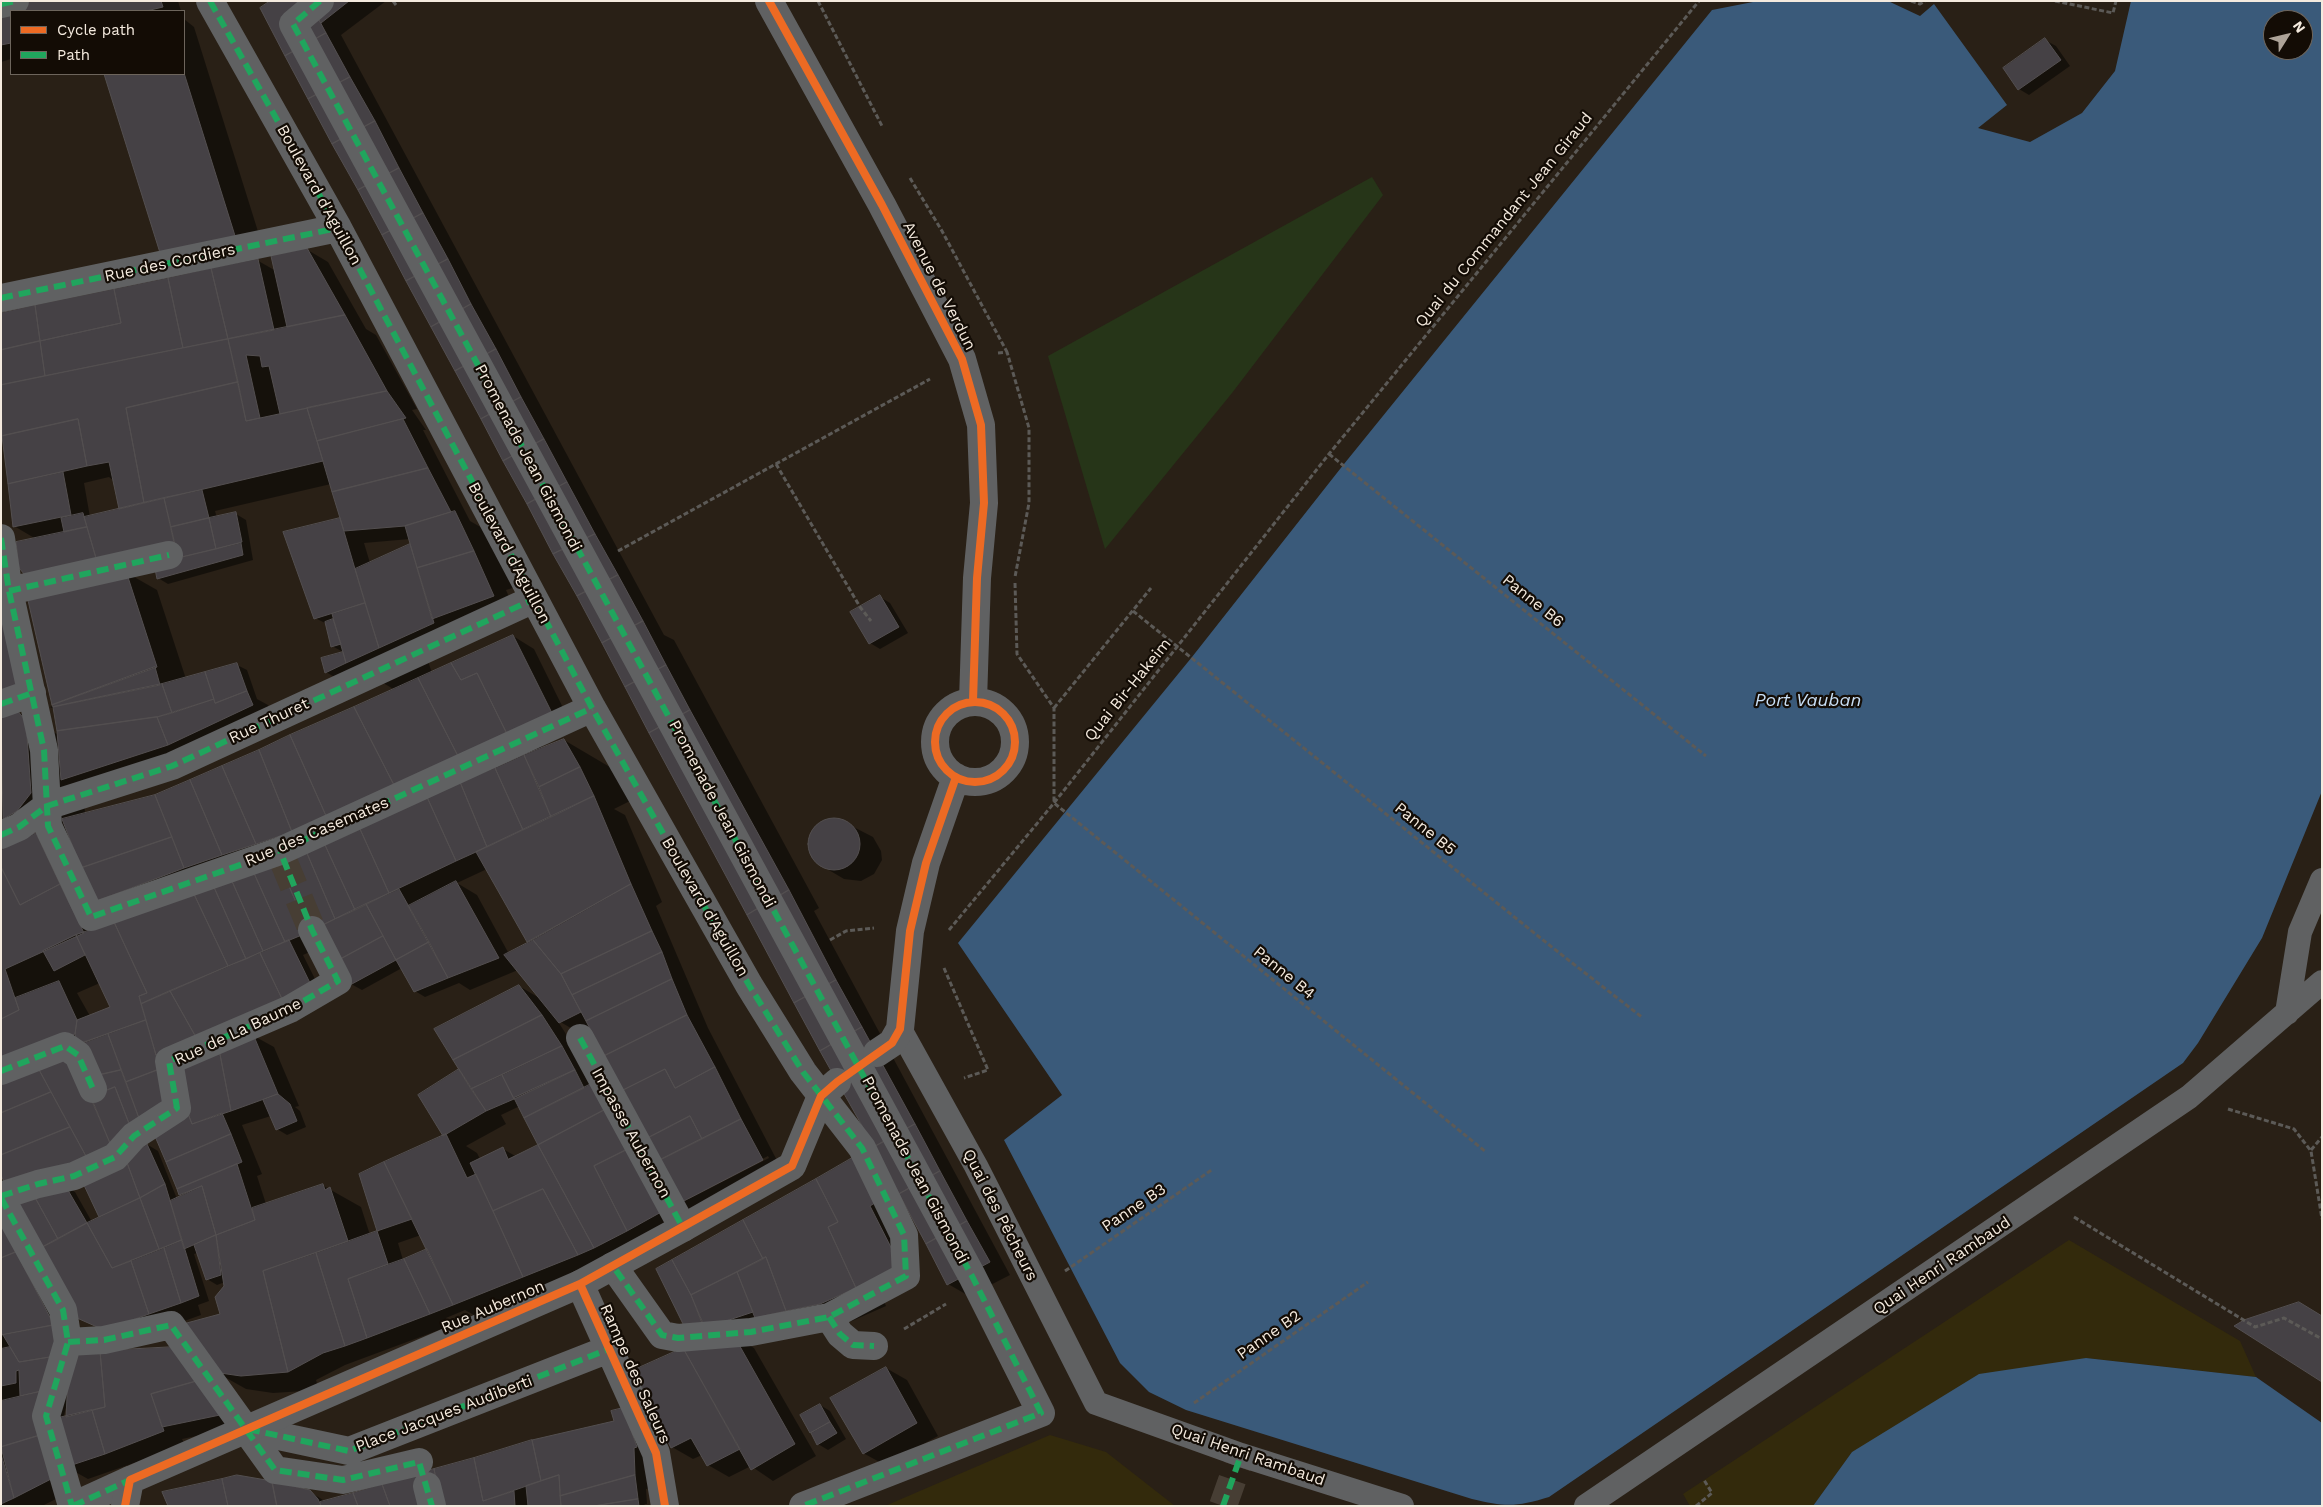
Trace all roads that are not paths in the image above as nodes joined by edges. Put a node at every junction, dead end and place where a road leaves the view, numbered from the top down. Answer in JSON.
{"nodes":[{"id":1,"x":14,"y":1,"type":"edge"},
{"id":2,"x":210,"y":1,"type":"edge"},
{"id":3,"x":320,"y":1,"type":"edge"},
{"id":4,"x":769,"y":1,"type":"edge"},
{"id":5,"x":1,"y":4,"type":"edge"},
{"id":6,"x":338,"y":228,"type":"junction"},
{"id":7,"x":1,"y":298,"type":"edge"},
{"id":8,"x":1,"y":538,"type":"edge"},
{"id":9,"x":169,"y":555,"type":"dead end"},
{"id":10,"x":9,"y":591,"type":"junction"},
{"id":11,"x":534,"y":599,"type":"junction"},
{"id":12,"x":32,"y":693,"type":"junction"},
{"id":13,"x":973,"y":701,"type":"junction"},
{"id":14,"x":1,"y":704,"type":"edge"},
{"id":15,"x":592,"y":708,"type":"junction"},
{"id":16,"x":956,"y":777,"type":"junction"},
{"id":17,"x":47,"y":806,"type":"junction"},
{"id":18,"x":1,"y":835,"type":"edge"},
{"id":19,"x":2322,"y":880,"type":"edge"},
{"id":20,"x":312,"y":930,"type":"tunnel mouth"},
{"id":21,"x":2322,"y":982,"type":"edge"},
{"id":22,"x":2288,"y":1013,"type":"junction"},
{"id":23,"x":900,"y":1029,"type":"junction"},
{"id":24,"x":580,"y":1038,"type":"dead end"},
{"id":25,"x":876,"y":1053,"type":"dead end"},
{"id":26,"x":1,"y":1071,"type":"edge"},
{"id":27,"x":93,"y":1089,"type":"dead end"},
{"id":28,"x":829,"y":1089,"type":"junction"},
{"id":29,"x":1,"y":1197,"type":"edge"},
{"id":30,"x":683,"y":1228,"type":"junction"},
{"id":31,"x":613,"y":1266,"type":"junction"},
{"id":32,"x":580,"y":1284,"type":"junction"},
{"id":33,"x":829,"y":1316,"type":"junction"},
{"id":34,"x":68,"y":1342,"type":"junction"},
{"id":35,"x":874,"y":1346,"type":"road end"},
{"id":36,"x":609,"y":1349,"type":"junction"},
{"id":37,"x":1096,"y":1403,"type":"joint"},
{"id":38,"x":246,"y":1429,"type":"junction"},
{"id":39,"x":426,"y":1484,"type":"edge"},
{"id":40,"x":128,"y":1493,"type":"edge"},
{"id":41,"x":72,"y":1506,"type":"edge"},
{"id":42,"x":666,"y":1506,"type":"edge"},
{"id":43,"x":803,"y":1506,"type":"edge"},
{"id":44,"x":1402,"y":1506,"type":"edge"},
{"id":45,"x":1586,"y":1506,"type":"edge"}],
"edges":[{"from":1,"to":5,"type":"street"},
{"from":2,"to":6,"type":"street","name":"Boulevard d'Aguillon"},
{"from":3,"to":43,"type":"street","name":"Promenade Jean Gismondi"},
{"from":4,"to":13,"type":"street","name":"Avenue de Verdun"},
{"from":6,"to":7,"type":"street","name":"Rue des Cordiers"},
{"from":6,"to":11,"type":"street","name":"Boulevard d'Aguillon"},
{"from":8,"to":10,"type":"street"},
{"from":9,"to":10,"type":"street"},
{"from":10,"to":12,"type":"street"},
{"from":11,"to":15,"type":"street","name":"Boulevard d'Aguillon"},
{"from":11,"to":17,"type":"street","name":"Rue Thuret"},
{"from":12,"to":14,"type":"street"},
{"from":12,"to":17,"type":"street"},
{"from":13,"to":16,"type":"street"},
{"from":13,"to":16,"type":"street"},
{"from":15,"to":17,"type":"street","name":"Rue des Casemates"},
{"from":15,"to":28,"type":"street","name":"Boulevard d'Aguillon"},
{"from":16,"to":23,"type":"street"},
{"from":17,"to":18,"type":"street","name":"Rue Thuret"},
{"from":19,"to":22,"type":"lane"},
{"from":20,"to":29,"type":"street","name":"Rue de La Baume"},
{"from":21,"to":22,"type":"lane","name":"Quai Henri Rambaud"},
{"from":22,"to":45,"type":"lane","name":"Quai Henri Rambaud"},
{"from":23,"to":25,"type":"street"},
{"from":23,"to":37,"type":"lane","name":"Quai des Pêcheurs"},
{"from":24,"to":30,"type":"street","name":"Impasse Aubernon"},
{"from":26,"to":27,"type":"street"},
{"from":28,"to":30,"type":"street","name":"Rue Aubernon"},
{"from":28,"to":33,"type":"street","name":"Boulevard d'Aguillon"},
{"from":29,"to":34,"type":"street"},
{"from":30,"to":31,"type":"street","name":"Rue Aubernon"},
{"from":31,"to":32,"type":"street","name":"Rue Aubernon"},
{"from":31,"to":33,"type":"street"},
{"from":32,"to":36,"type":"street","name":"Rampe des Saleurs"},
{"from":32,"to":38,"type":"street","name":"Rue Aubernon"},
{"from":33,"to":35,"type":"street"},
{"from":34,"to":38,"type":"street"},
{"from":34,"to":41,"type":"street"},
{"from":36,"to":38,"type":"street","name":"Place Jacques Audiberti"},
{"from":36,"to":42,"type":"street","name":"Rampe des Saleurs"},
{"from":37,"to":44,"type":"lane","name":"Quai Henri Rambaud"},
{"from":38,"to":39,"type":"street"},
{"from":38,"to":40,"type":"street","name":"Rue Aubernon"},
{"from":40,"to":41,"type":"street","name":"Rue Aubernon"}]}
